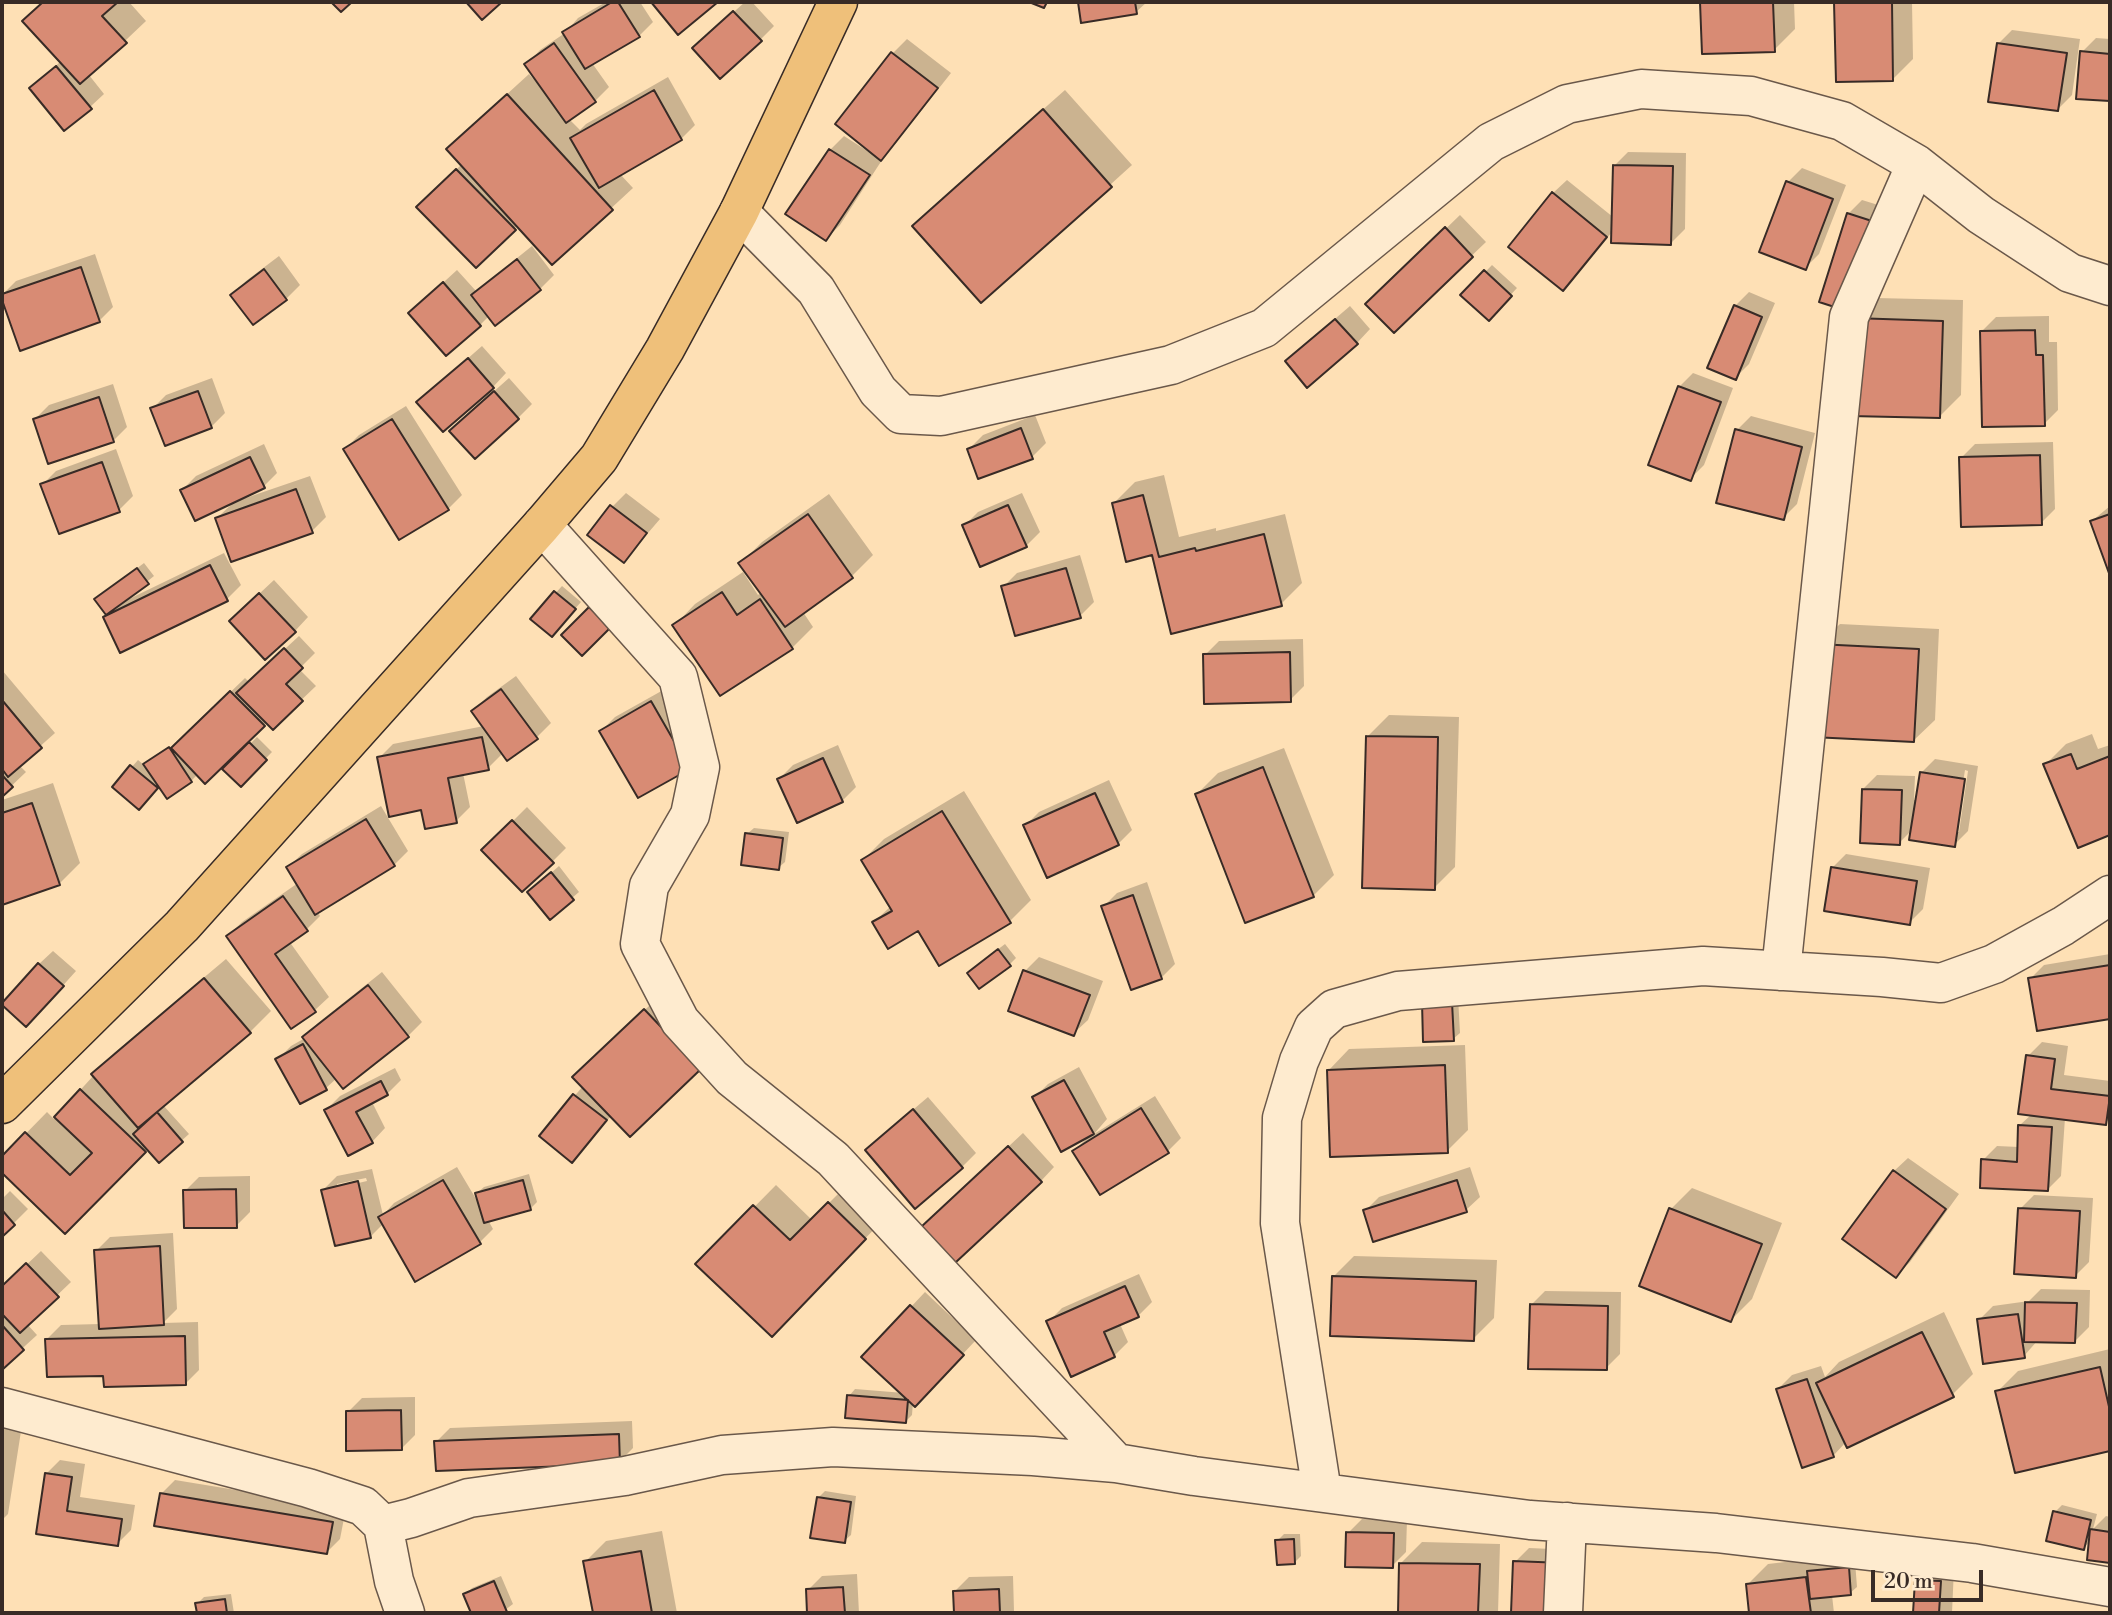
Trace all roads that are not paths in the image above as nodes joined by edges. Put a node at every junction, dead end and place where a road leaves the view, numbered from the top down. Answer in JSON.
{"nodes":[{"id":1,"x":838,"y":2,"type":"edge"},
{"id":2,"x":1916,"y":164,"type":"junction"},
{"id":3,"x":739,"y":212,"type":"junction"},
{"id":4,"x":2110,"y":286,"type":"edge"},
{"id":5,"x":542,"y":525,"type":"junction"},
{"id":6,"x":2110,"y":895,"type":"edge"},
{"id":7,"x":1781,"y":971,"type":"junction"},
{"id":8,"x":2,"y":1104,"type":"edge"},
{"id":9,"x":2,"y":1407,"type":"edge"},
{"id":10,"x":1116,"y":1463,"type":"junction"},
{"id":11,"x":1322,"y":1492,"type":"junction"},
{"id":12,"x":1567,"y":1522,"type":"junction"},
{"id":13,"x":383,"y":1525,"type":"junction"},
{"id":14,"x":2110,"y":1587,"type":"edge"},
{"id":15,"x":405,"y":1613,"type":"edge"},
{"id":16,"x":1563,"y":1613,"type":"edge"}],
"edges":[{"from":1,"to":3,"type":"main road"},
{"from":2,"to":3,"type":"street"},
{"from":2,"to":4,"type":"street"},
{"from":2,"to":7,"type":"street"},
{"from":3,"to":5,"type":"main road"},
{"from":5,"to":8,"type":"main road"},
{"from":5,"to":10,"type":"street"},
{"from":6,"to":7,"type":"street"},
{"from":7,"to":11,"type":"street"},
{"from":9,"to":13,"type":"street"},
{"from":10,"to":11,"type":"street"},
{"from":10,"to":13,"type":"street"},
{"from":11,"to":12,"type":"street"},
{"from":12,"to":14,"type":"street"},
{"from":12,"to":16,"type":"street"},
{"from":13,"to":15,"type":"street"}]}
